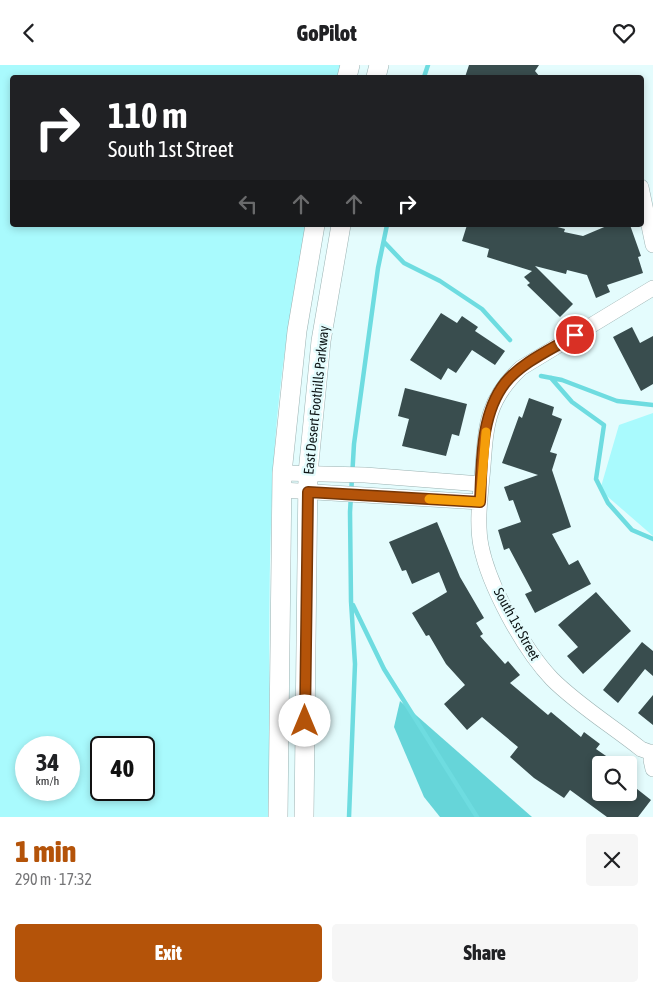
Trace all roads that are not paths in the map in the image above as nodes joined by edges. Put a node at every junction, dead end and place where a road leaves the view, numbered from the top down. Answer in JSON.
{"nodes":[{"id":1,"x":644,"y":202,"type":"edge"},
{"id":2,"x":315,"y":227,"type":"edge"},
{"id":3,"x":341,"y":227,"type":"edge"},
{"id":4,"x":653,"y":245,"type":"edge"},
{"id":5,"x":653,"y":288,"type":"edge"},
{"id":6,"x":282,"y":482,"type":"junction"},
{"id":7,"x":308,"y":483,"type":"junction"},
{"id":8,"x":481,"y":484,"type":"junction"},
{"id":9,"x":480,"y":502,"type":"junction"},
{"id":10,"x":653,"y":753,"type":"edge"},
{"id":11,"x":653,"y":769,"type":"edge"},
{"id":12,"x":278,"y":817,"type":"edge"},
{"id":13,"x":304,"y":817,"type":"edge"}],
"edges":[{"from":1,"to":4,"type":"street"},
{"from":2,"to":6,"type":"street","name":"East Desert Foothills Parkway"},
{"from":3,"to":7,"type":"street","name":"East Desert Foothills Parkway"},
{"from":5,"to":8,"type":"street","name":"South 1st Street"},
{"from":6,"to":7,"type":"street"},
{"from":6,"to":12,"type":"street","name":"East Desert Foothills Parkway"},
{"from":7,"to":8,"type":"street"},
{"from":7,"to":9,"type":"street"},
{"from":7,"to":13,"type":"street","name":"East Desert Foothills Parkway"},
{"from":8,"to":9,"type":"street","name":"South 1st Street"},
{"from":9,"to":10,"type":"street","name":"South 1st Street"},
{"from":10,"to":11,"type":"street","name":"South 1st Street"}]}
